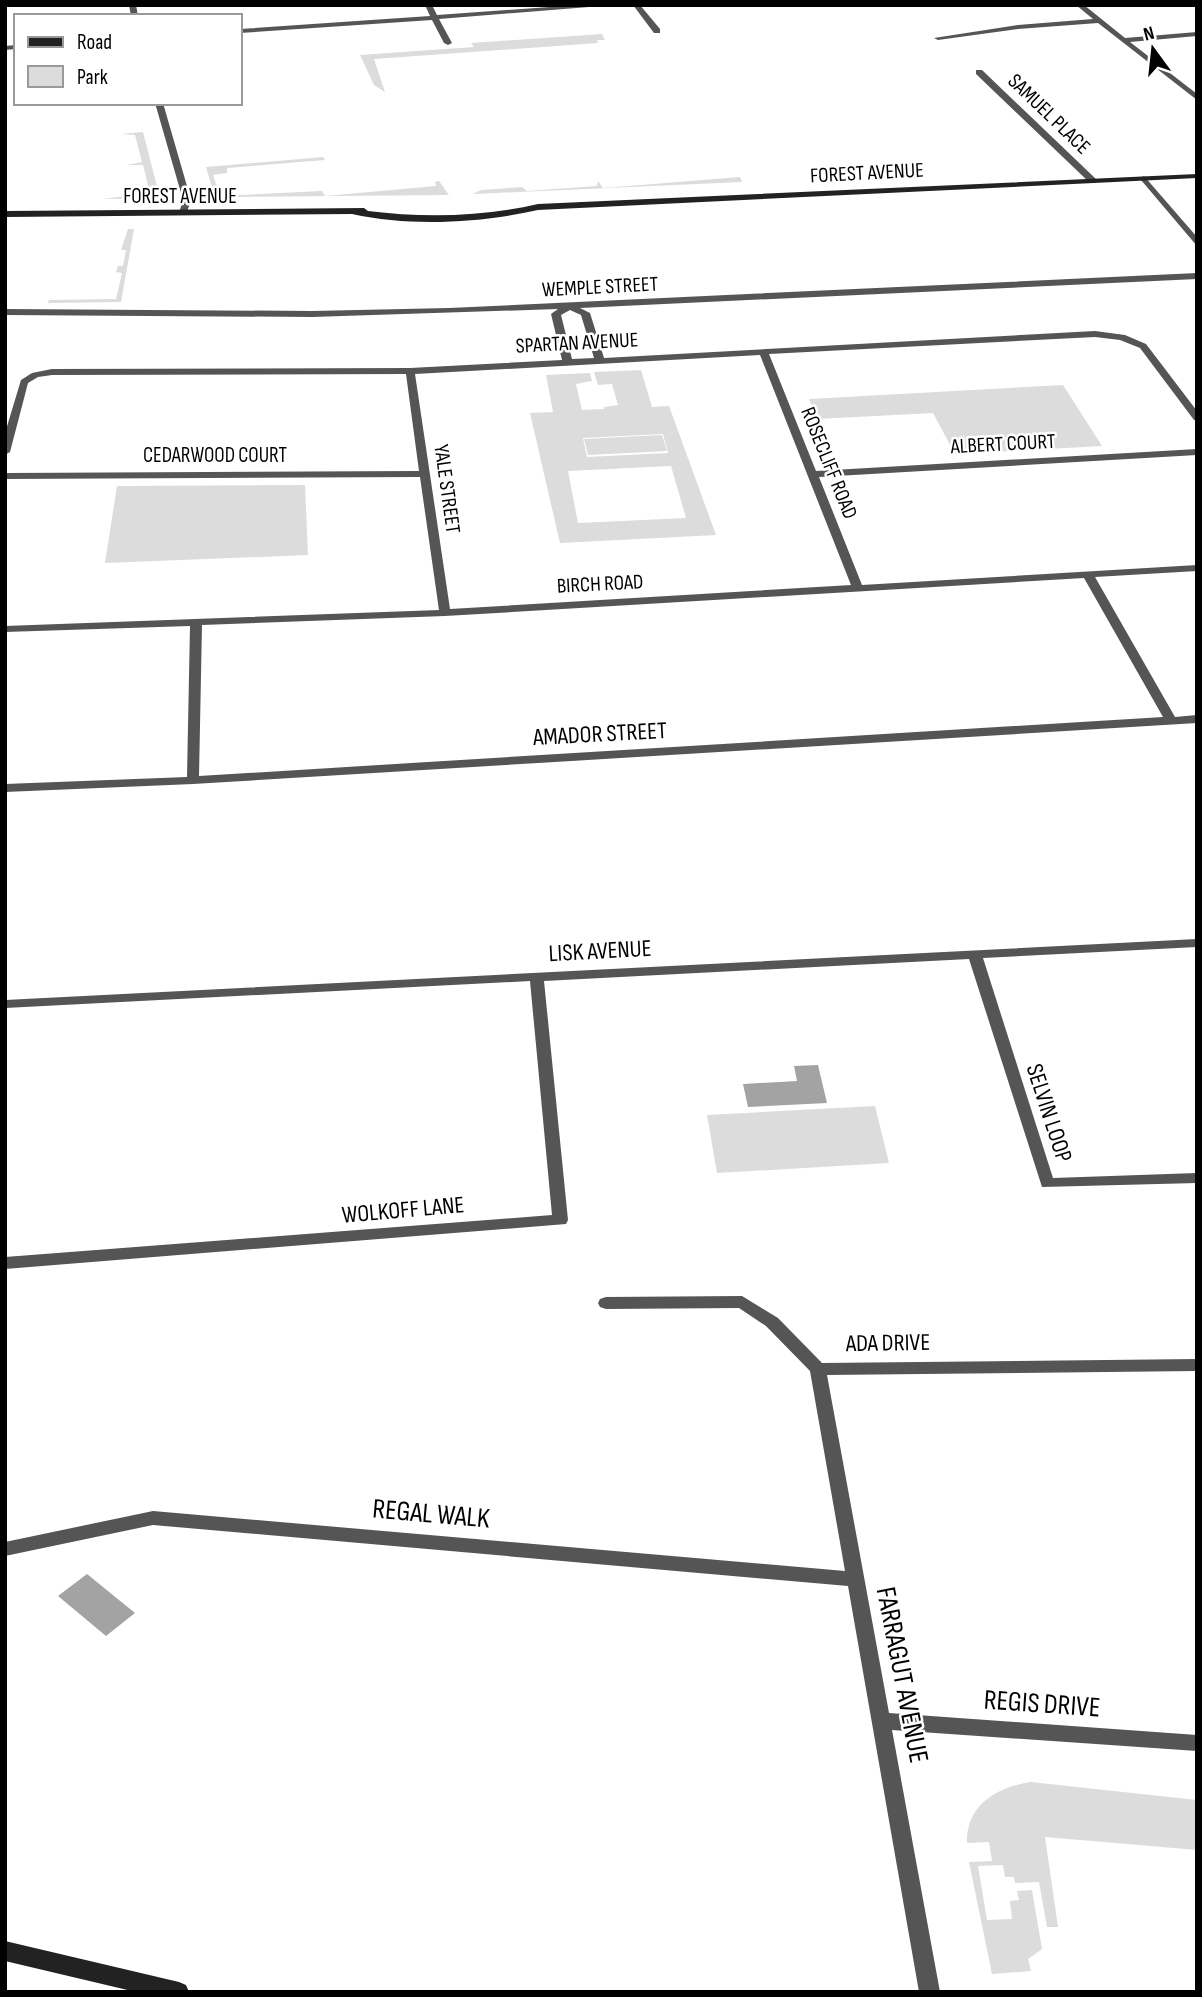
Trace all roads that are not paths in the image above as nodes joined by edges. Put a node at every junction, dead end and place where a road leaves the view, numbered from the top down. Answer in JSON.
{"nodes":[{"id":1,"x":428,"y":5,"type":"edge"},
{"id":2,"x":611,"y":5,"type":"edge"},
{"id":3,"x":636,"y":5,"type":"edge"},
{"id":4,"x":1079,"y":5,"type":"edge"},
{"id":5,"x":434,"y":16,"type":"junction"},
{"id":6,"x":1099,"y":21,"type":"junction"},
{"id":7,"x":242,"y":31,"type":"edge"},
{"id":8,"x":657,"y":31,"type":"dead end"},
{"id":9,"x":1197,"y":34,"type":"edge"},
{"id":10,"x":938,"y":38,"type":"dead end"},
{"id":11,"x":1124,"y":40,"type":"junction"},
{"id":12,"x":448,"y":43,"type":"dead end"},
{"id":13,"x":979,"y":72,"type":"dead end"},
{"id":14,"x":1197,"y":98,"type":"edge"},
{"id":15,"x":160,"y":105,"type":"edge"},
{"id":16,"x":1197,"y":176,"type":"edge"},
{"id":17,"x":1144,"y":178,"type":"junction"},
{"id":18,"x":1093,"y":181,"type":"junction"},
{"id":19,"x":496,"y":204,"type":"dead end"},
{"id":20,"x":420,"y":207,"type":"dead end"},
{"id":21,"x":538,"y":207,"type":"junction"},
{"id":22,"x":355,"y":212,"type":"junction"},
{"id":23,"x":183,"y":213,"type":"junction"},
{"id":24,"x":5,"y":214,"type":"edge"},
{"id":25,"x":1197,"y":243,"type":"edge"},
{"id":26,"x":1197,"y":276,"type":"edge"},
{"id":27,"x":569,"y":306,"type":"junction"},
{"id":28,"x":5,"y":312,"type":"edge"},
{"id":29,"x":764,"y":353,"type":"junction"},
{"id":30,"x":600,"y":361,"type":"junction"},
{"id":31,"x":568,"y":363,"type":"junction"},
{"id":32,"x":410,"y":371,"type":"junction"},
{"id":33,"x":1197,"y":418,"type":"edge"},
{"id":34,"x":5,"y":452,"type":"edge"},
{"id":35,"x":1197,"y":452,"type":"edge"},
{"id":36,"x":426,"y":474,"type":"junction"},
{"id":37,"x":812,"y":474,"type":"junction"},
{"id":38,"x":5,"y":476,"type":"edge"},
{"id":39,"x":1197,"y":568,"type":"edge"},
{"id":40,"x":1088,"y":575,"type":"junction"},
{"id":41,"x":858,"y":588,"type":"junction"},
{"id":42,"x":445,"y":613,"type":"junction"},
{"id":43,"x":195,"y":623,"type":"junction"},
{"id":44,"x":5,"y":629,"type":"edge"},
{"id":45,"x":1197,"y":719,"type":"edge"},
{"id":46,"x":1171,"y":721,"type":"junction"},
{"id":47,"x":193,"y":780,"type":"junction"},
{"id":48,"x":5,"y":788,"type":"edge"},
{"id":49,"x":1197,"y":943,"type":"edge"},
{"id":50,"x":975,"y":955,"type":"junction"},
{"id":51,"x":537,"y":977,"type":"junction"},
{"id":52,"x":5,"y":1004,"type":"edge"},
{"id":53,"x":1197,"y":1178,"type":"edge"},
{"id":54,"x":5,"y":1263,"type":"edge"},
{"id":55,"x":606,"y":1303,"type":"dead end"},
{"id":56,"x":1197,"y":1365,"type":"edge"},
{"id":57,"x":818,"y":1368,"type":"junction"},
{"id":58,"x":5,"y":1549,"type":"edge"},
{"id":59,"x":855,"y":1579,"type":"junction"},
{"id":60,"x":882,"y":1721,"type":"junction"},
{"id":61,"x":1197,"y":1743,"type":"edge"},
{"id":62,"x":5,"y":1951,"type":"edge"},
{"id":63,"x":179,"y":1992,"type":"edge"},
{"id":64,"x":930,"y":1992,"type":"edge"}],
"edges":[{"from":1,"to":5,"type":"street"},
{"from":2,"to":5,"type":"street"},
{"from":3,"to":8,"type":"street"},
{"from":4,"to":6,"type":"street"},
{"from":5,"to":7,"type":"street"},
{"from":5,"to":12,"type":"street"},
{"from":6,"to":10,"type":"street"},
{"from":6,"to":11,"type":"street"},
{"from":9,"to":11,"type":"street"},
{"from":11,"to":14,"type":"street"},
{"from":13,"to":18,"type":"street","name":"SAMUEL PLACE"},
{"from":15,"to":23,"type":"street"},
{"from":16,"to":17,"type":"main road","name":"FOREST AVENUE"},
{"from":17,"to":18,"type":"main road","name":"FOREST AVENUE"},
{"from":17,"to":25,"type":"street"},
{"from":18,"to":21,"type":"main road","name":"FOREST AVENUE"},
{"from":19,"to":21,"type":"main road","name":"FOREST AVENUE"},
{"from":20,"to":22,"type":"main road","name":"FOREST AVENUE"},
{"from":21,"to":22,"type":"main road","name":"FOREST AVENUE"},
{"from":22,"to":23,"type":"main road","name":"FOREST AVENUE"},
{"from":23,"to":24,"type":"main road","name":"FOREST AVENUE"},
{"from":26,"to":27,"type":"street","name":"WEMPLE STREET"},
{"from":27,"to":28,"type":"street","name":"WEMPLE STREET"},
{"from":27,"to":30,"type":"street"},
{"from":27,"to":31,"type":"street"},
{"from":29,"to":30,"type":"street","name":"SPARTAN AVENUE"},
{"from":29,"to":33,"type":"street","name":"SPARTAN AVENUE"},
{"from":29,"to":37,"type":"street","name":"ROSECLIFF ROAD"},
{"from":30,"to":31,"type":"street","name":"SPARTAN AVENUE"},
{"from":31,"to":32,"type":"street","name":"SPARTAN AVENUE"},
{"from":32,"to":34,"type":"street","name":"SPARTAN AVENUE"},
{"from":32,"to":36,"type":"street","name":"YALE STREET"},
{"from":35,"to":37,"type":"street","name":"ALBERT COURT"},
{"from":36,"to":38,"type":"street","name":"CEDARWOOD COURT"},
{"from":36,"to":42,"type":"street","name":"YALE STREET"},
{"from":37,"to":41,"type":"street","name":"ROSECLIFF ROAD"},
{"from":39,"to":40,"type":"street","name":"BIRCH ROAD"},
{"from":40,"to":41,"type":"street","name":"BIRCH ROAD"},
{"from":40,"to":46,"type":"street"},
{"from":41,"to":42,"type":"street","name":"BIRCH ROAD"},
{"from":42,"to":43,"type":"street","name":"BIRCH ROAD"},
{"from":43,"to":44,"type":"street","name":"BIRCH ROAD"},
{"from":43,"to":47,"type":"street"},
{"from":45,"to":46,"type":"street","name":"AMADOR STREET"},
{"from":46,"to":47,"type":"street","name":"AMADOR STREET"},
{"from":47,"to":48,"type":"street","name":"AMADOR STREET"},
{"from":49,"to":50,"type":"street","name":"LISK AVENUE"},
{"from":50,"to":51,"type":"street","name":"LISK AVENUE"},
{"from":50,"to":53,"type":"street","name":"SELVIN LOOP"},
{"from":51,"to":52,"type":"street","name":"LISK AVENUE"},
{"from":51,"to":54,"type":"street","name":"WOLKOFF LANE"},
{"from":55,"to":57,"type":"street","name":"ADA DRIVE"},
{"from":56,"to":57,"type":"street","name":"ADA DRIVE"},
{"from":57,"to":59,"type":"street","name":"FARRAGUT AVENUE"},
{"from":58,"to":59,"type":"street","name":"REGAL WALK"},
{"from":59,"to":60,"type":"street","name":"FARRAGUT AVENUE"},
{"from":60,"to":61,"type":"street","name":"REGIS DRIVE"},
{"from":60,"to":64,"type":"street","name":"FARRAGUT AVENUE"},
{"from":62,"to":63,"type":"main road"}]}
